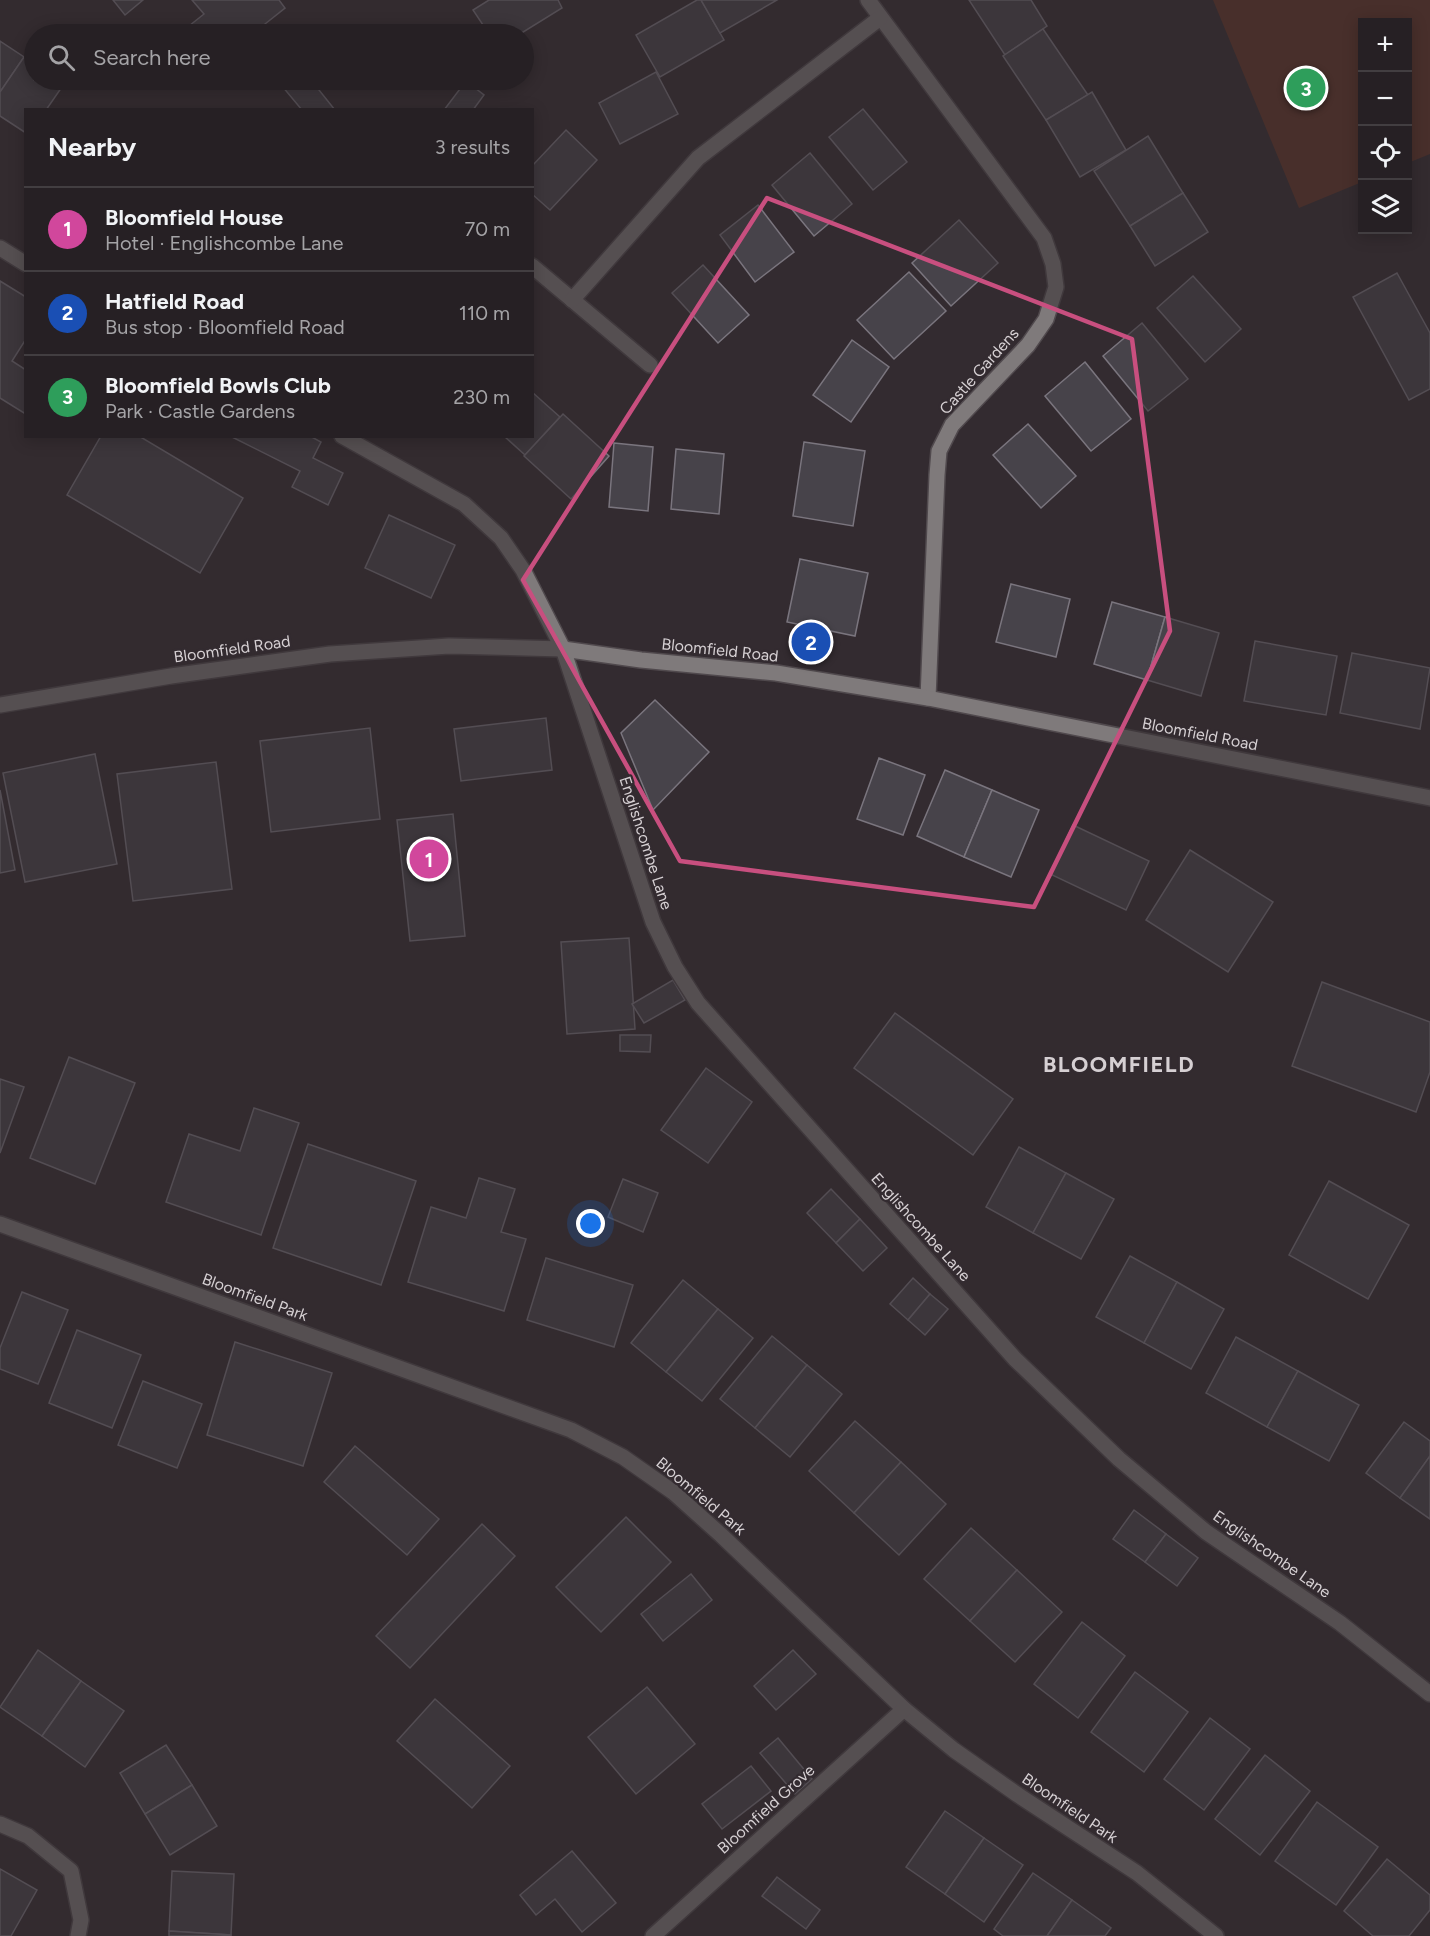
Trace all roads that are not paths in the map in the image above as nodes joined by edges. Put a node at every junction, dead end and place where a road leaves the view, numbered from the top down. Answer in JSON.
{"nodes":[{"id":1,"x":868,"y":0,"type":"edge"},
{"id":2,"x":880,"y":18,"type":"junction"},
{"id":3,"x":0,"y":248,"type":"edge"},
{"id":4,"x":24,"y":263,"type":"edge"},
{"id":5,"x":534,"y":268,"type":"edge"},
{"id":6,"x":572,"y":300,"type":"junction"},
{"id":7,"x":650,"y":365,"type":"dead end"},
{"id":8,"x":346,"y":438,"type":"edge"},
{"id":9,"x":563,"y":649,"type":"junction"},
{"id":10,"x":928,"y":699,"type":"junction"},
{"id":11,"x":0,"y":705,"type":"edge"},
{"id":12,"x":1430,"y":798,"type":"edge"},
{"id":13,"x":0,"y":1224,"type":"edge"},
{"id":14,"x":1430,"y":1694,"type":"edge"},
{"id":15,"x":904,"y":1709,"type":"junction"},
{"id":16,"x":0,"y":1824,"type":"edge"},
{"id":17,"x":78,"y":1936,"type":"edge"},
{"id":18,"x":652,"y":1936,"type":"edge"},
{"id":19,"x":1216,"y":1936,"type":"edge"}],
"edges":[{"from":1,"to":2,"type":"street","name":"Castle Gardens"},
{"from":2,"to":6,"type":"street"},
{"from":2,"to":10,"type":"street","name":"Castle Gardens"},
{"from":3,"to":4,"type":"street"},
{"from":5,"to":6,"type":"street"},
{"from":6,"to":7,"type":"street"},
{"from":8,"to":9,"type":"street","name":"Englishcombe Lane"},
{"from":9,"to":10,"type":"street","name":"Bloomfield Road"},
{"from":9,"to":11,"type":"street","name":"Bloomfield Road"},
{"from":9,"to":14,"type":"street","name":"Englishcombe Lane"},
{"from":10,"to":12,"type":"street","name":"Bloomfield Road"},
{"from":13,"to":15,"type":"street","name":"Bloomfield Park"},
{"from":15,"to":18,"type":"street","name":"Bloomfield Grove"},
{"from":15,"to":19,"type":"street","name":"Bloomfield Park"},
{"from":16,"to":17,"type":"street"}]}
